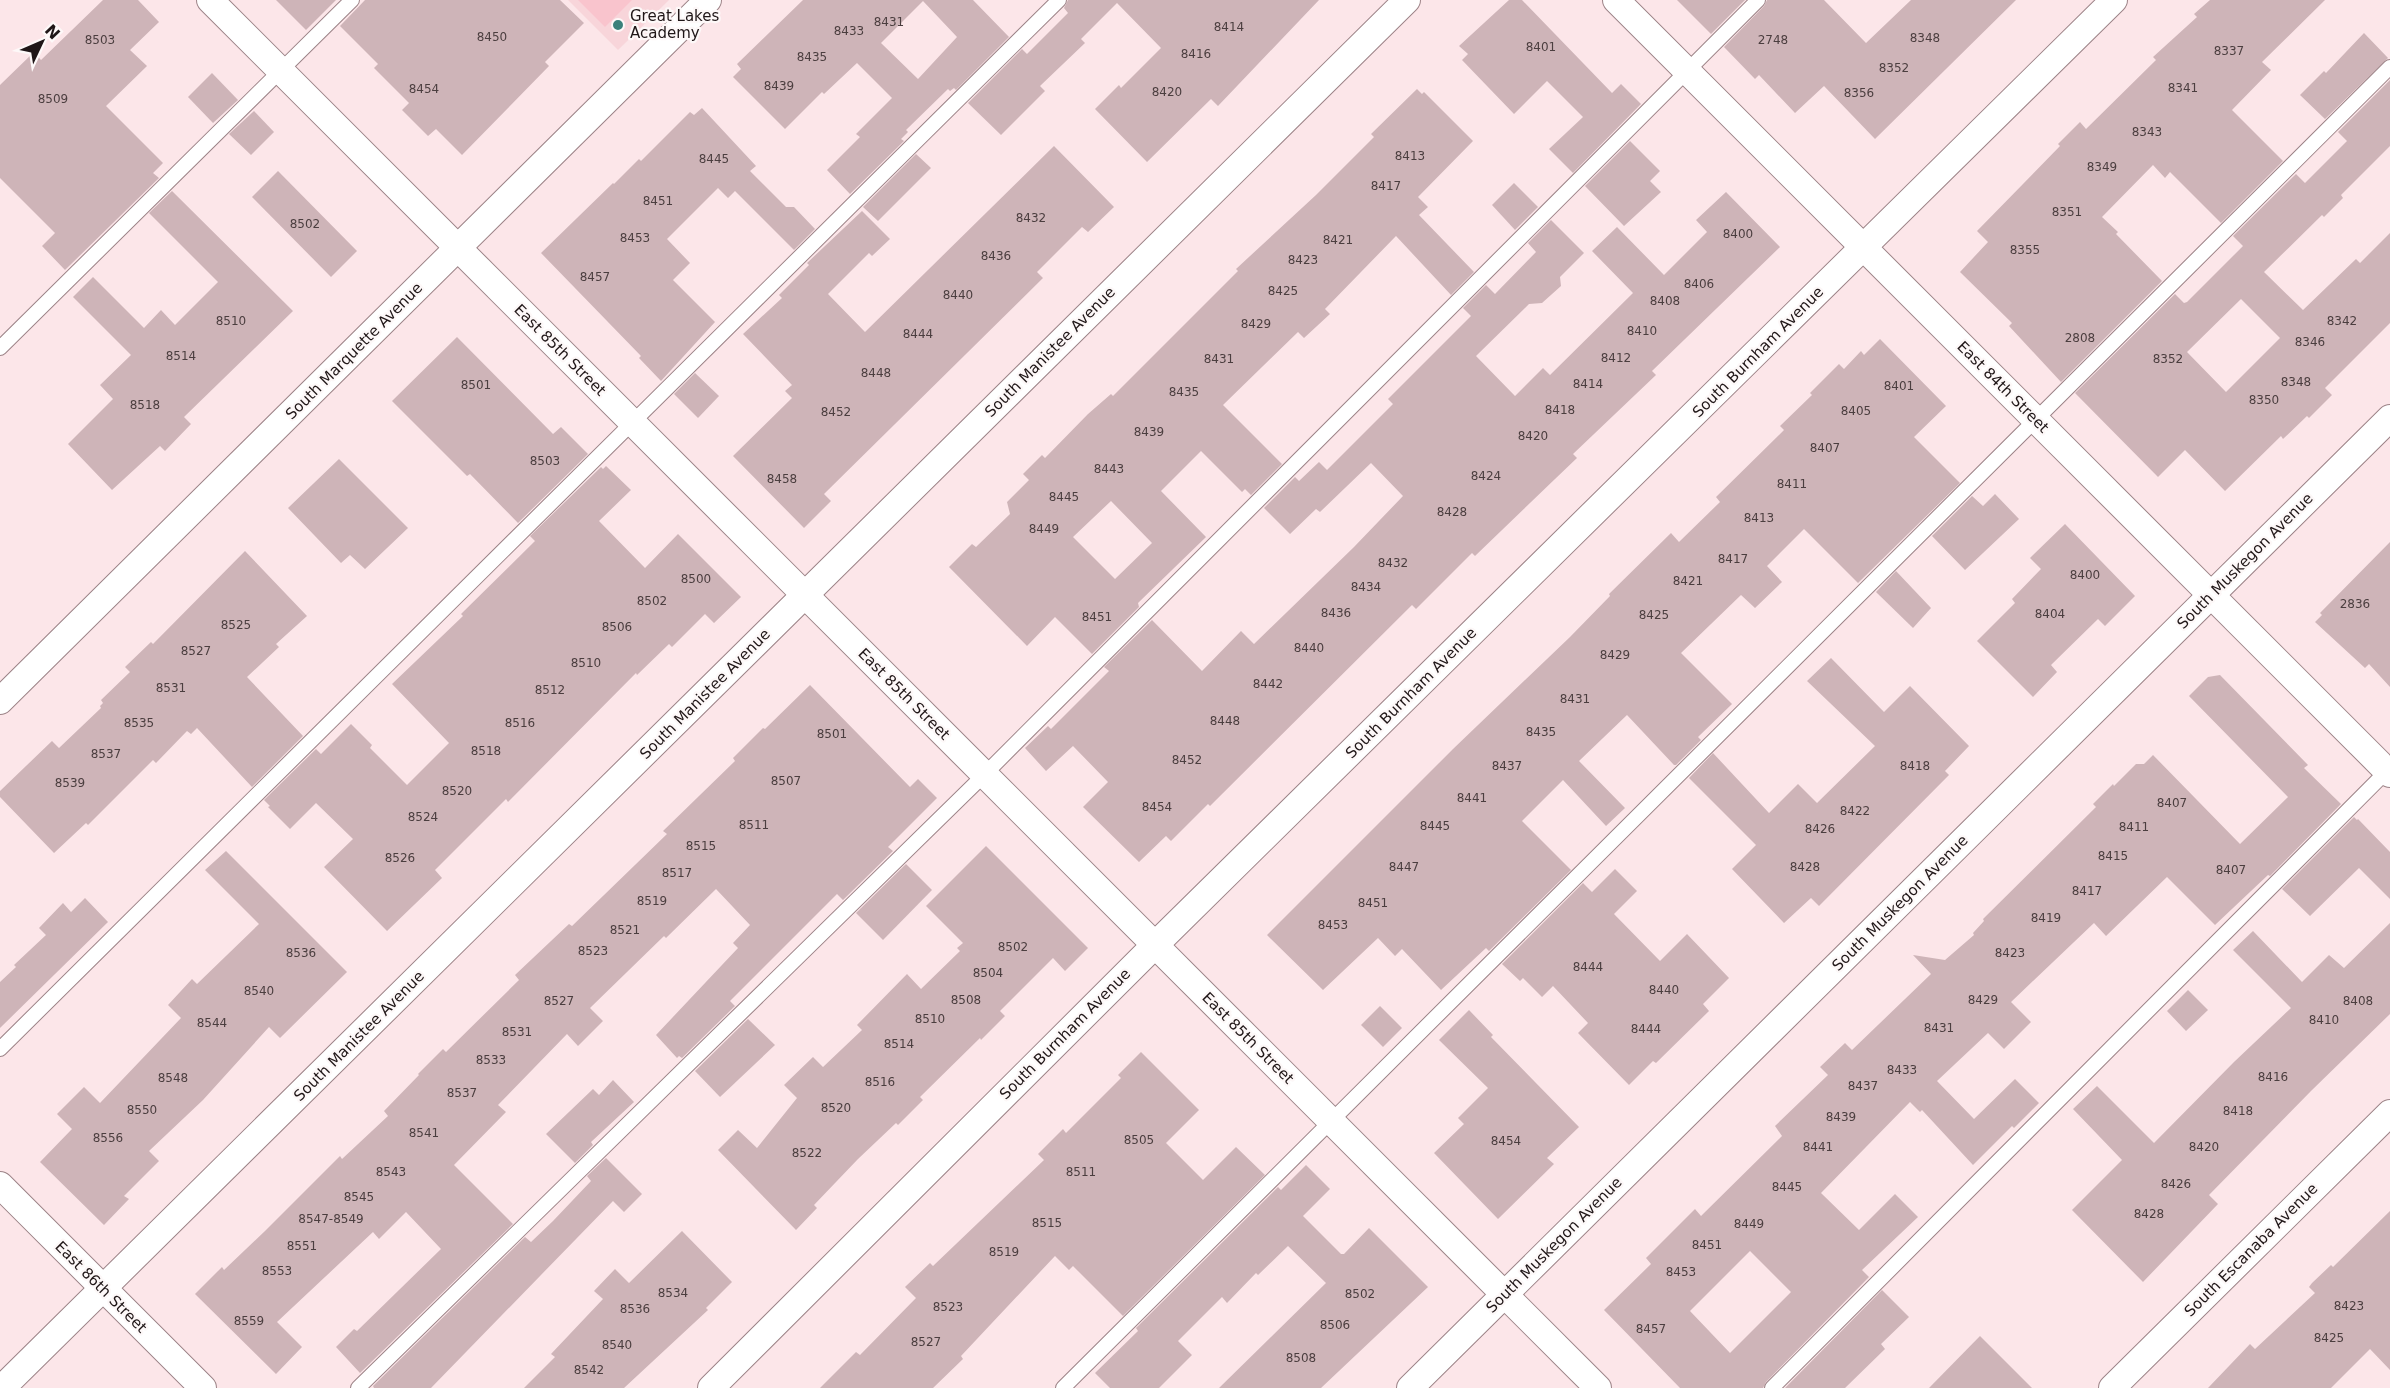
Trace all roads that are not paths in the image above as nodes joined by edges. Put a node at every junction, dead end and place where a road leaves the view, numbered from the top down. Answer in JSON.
{"nodes":[{"id":1,"x":210,"y":0,"type":"edge"},
{"id":2,"x":352,"y":0,"type":"edge"},
{"id":3,"x":708,"y":0,"type":"edge"},
{"id":4,"x":1059,"y":0,"type":"edge"},
{"id":5,"x":1407,"y":0,"type":"edge"},
{"id":6,"x":1616,"y":0,"type":"edge"},
{"id":7,"x":1758,"y":0,"type":"edge"},
{"id":8,"x":2114,"y":0,"type":"edge"},
{"id":9,"x":2390,"y":67,"type":"edge"},
{"id":10,"x":1686,"y":70,"type":"junction"},
{"id":11,"x":281,"y":71,"type":"junction"},
{"id":12,"x":458,"y":248,"type":"junction"},
{"id":13,"x":1864,"y":248,"type":"junction"},
{"id":14,"x":0,"y":348,"type":"edge"},
{"id":15,"x":2036,"y":419,"type":"junction"},
{"id":16,"x":2389,"y":421,"type":"edge"},
{"id":17,"x":633,"y":423,"type":"junction"},
{"id":18,"x":804,"y":595,"type":"junction"},
{"id":19,"x":2211,"y":595,"type":"junction"},
{"id":20,"x":0,"y":701,"type":"edge"},
{"id":21,"x":2389,"y":772,"type":"edge"},
{"id":22,"x":984,"y":775,"type":"junction"},
{"id":23,"x":1155,"y":945,"type":"junction"},
{"id":24,"x":0,"y":1049,"type":"edge"},
{"id":25,"x":2390,"y":1113,"type":"edge"},
{"id":26,"x":1331,"y":1121,"type":"junction"},
{"id":27,"x":0,"y":1185,"type":"edge"},
{"id":28,"x":103,"y":1288,"type":"junction"},
{"id":29,"x":1504,"y":1294,"type":"junction"},
{"id":30,"x":2,"y":1388,"type":"edge"},
{"id":31,"x":203,"y":1388,"type":"edge"},
{"id":32,"x":358,"y":1388,"type":"edge"},
{"id":33,"x":711,"y":1388,"type":"edge"},
{"id":34,"x":1063,"y":1388,"type":"edge"},
{"id":35,"x":1410,"y":1388,"type":"edge"},
{"id":36,"x":1598,"y":1388,"type":"edge"},
{"id":37,"x":1772,"y":1388,"type":"edge"},
{"id":38,"x":2112,"y":1388,"type":"edge"}],
"edges":[{"from":1,"to":11,"type":"street","name":"East 85th Street"},
{"from":2,"to":11,"type":"lane"},
{"from":3,"to":12,"type":"street","name":"South Marquette Avenue"},
{"from":4,"to":17,"type":"lane"},
{"from":5,"to":18,"type":"street","name":"South Manistee Avenue"},
{"from":6,"to":10,"type":"street","name":"East 84th Street"},
{"from":7,"to":10,"type":"lane"},
{"from":8,"to":13,"type":"street","name":"South Burnham Avenue"},
{"from":9,"to":15,"type":"lane"},
{"from":10,"to":13,"type":"street","name":"East 84th Street"},
{"from":10,"to":22,"type":"lane"},
{"from":11,"to":12,"type":"street","name":"East 85th Street"},
{"from":11,"to":14,"type":"lane"},
{"from":12,"to":17,"type":"street","name":"East 85th Street"},
{"from":12,"to":20,"type":"street","name":"South Marquette Avenue"},
{"from":13,"to":15,"type":"street","name":"East 84th Street"},
{"from":13,"to":23,"type":"street","name":"South Burnham Avenue"},
{"from":15,"to":19,"type":"street","name":"East 84th Street"},
{"from":15,"to":26,"type":"lane"},
{"from":16,"to":19,"type":"street","name":"South Muskegon Avenue"},
{"from":17,"to":18,"type":"street","name":"East 85th Street"},
{"from":17,"to":24,"type":"lane"},
{"from":18,"to":22,"type":"street","name":"East 85th Street"},
{"from":18,"to":28,"type":"street","name":"South Manistee Avenue"},
{"from":19,"to":21,"type":"street","name":"East 84th Street"},
{"from":19,"to":29,"type":"street","name":"South Muskegon Avenue"},
{"from":21,"to":37,"type":"lane"},
{"from":22,"to":23,"type":"street","name":"East 85th Street"},
{"from":22,"to":32,"type":"lane"},
{"from":23,"to":26,"type":"street","name":"East 85th Street"},
{"from":23,"to":33,"type":"street","name":"South Burnham Avenue"},
{"from":25,"to":38,"type":"street","name":"South Escanaba Avenue"},
{"from":26,"to":29,"type":"street","name":"East 85th Street"},
{"from":26,"to":34,"type":"lane"},
{"from":27,"to":28,"type":"street","name":"East 86th Street"},
{"from":28,"to":30,"type":"street","name":"South Manistee Avenue"},
{"from":28,"to":31,"type":"street","name":"East 86th Street"},
{"from":29,"to":35,"type":"street","name":"South Muskegon Avenue"},
{"from":29,"to":36,"type":"street","name":"East 85th Street"}]}
